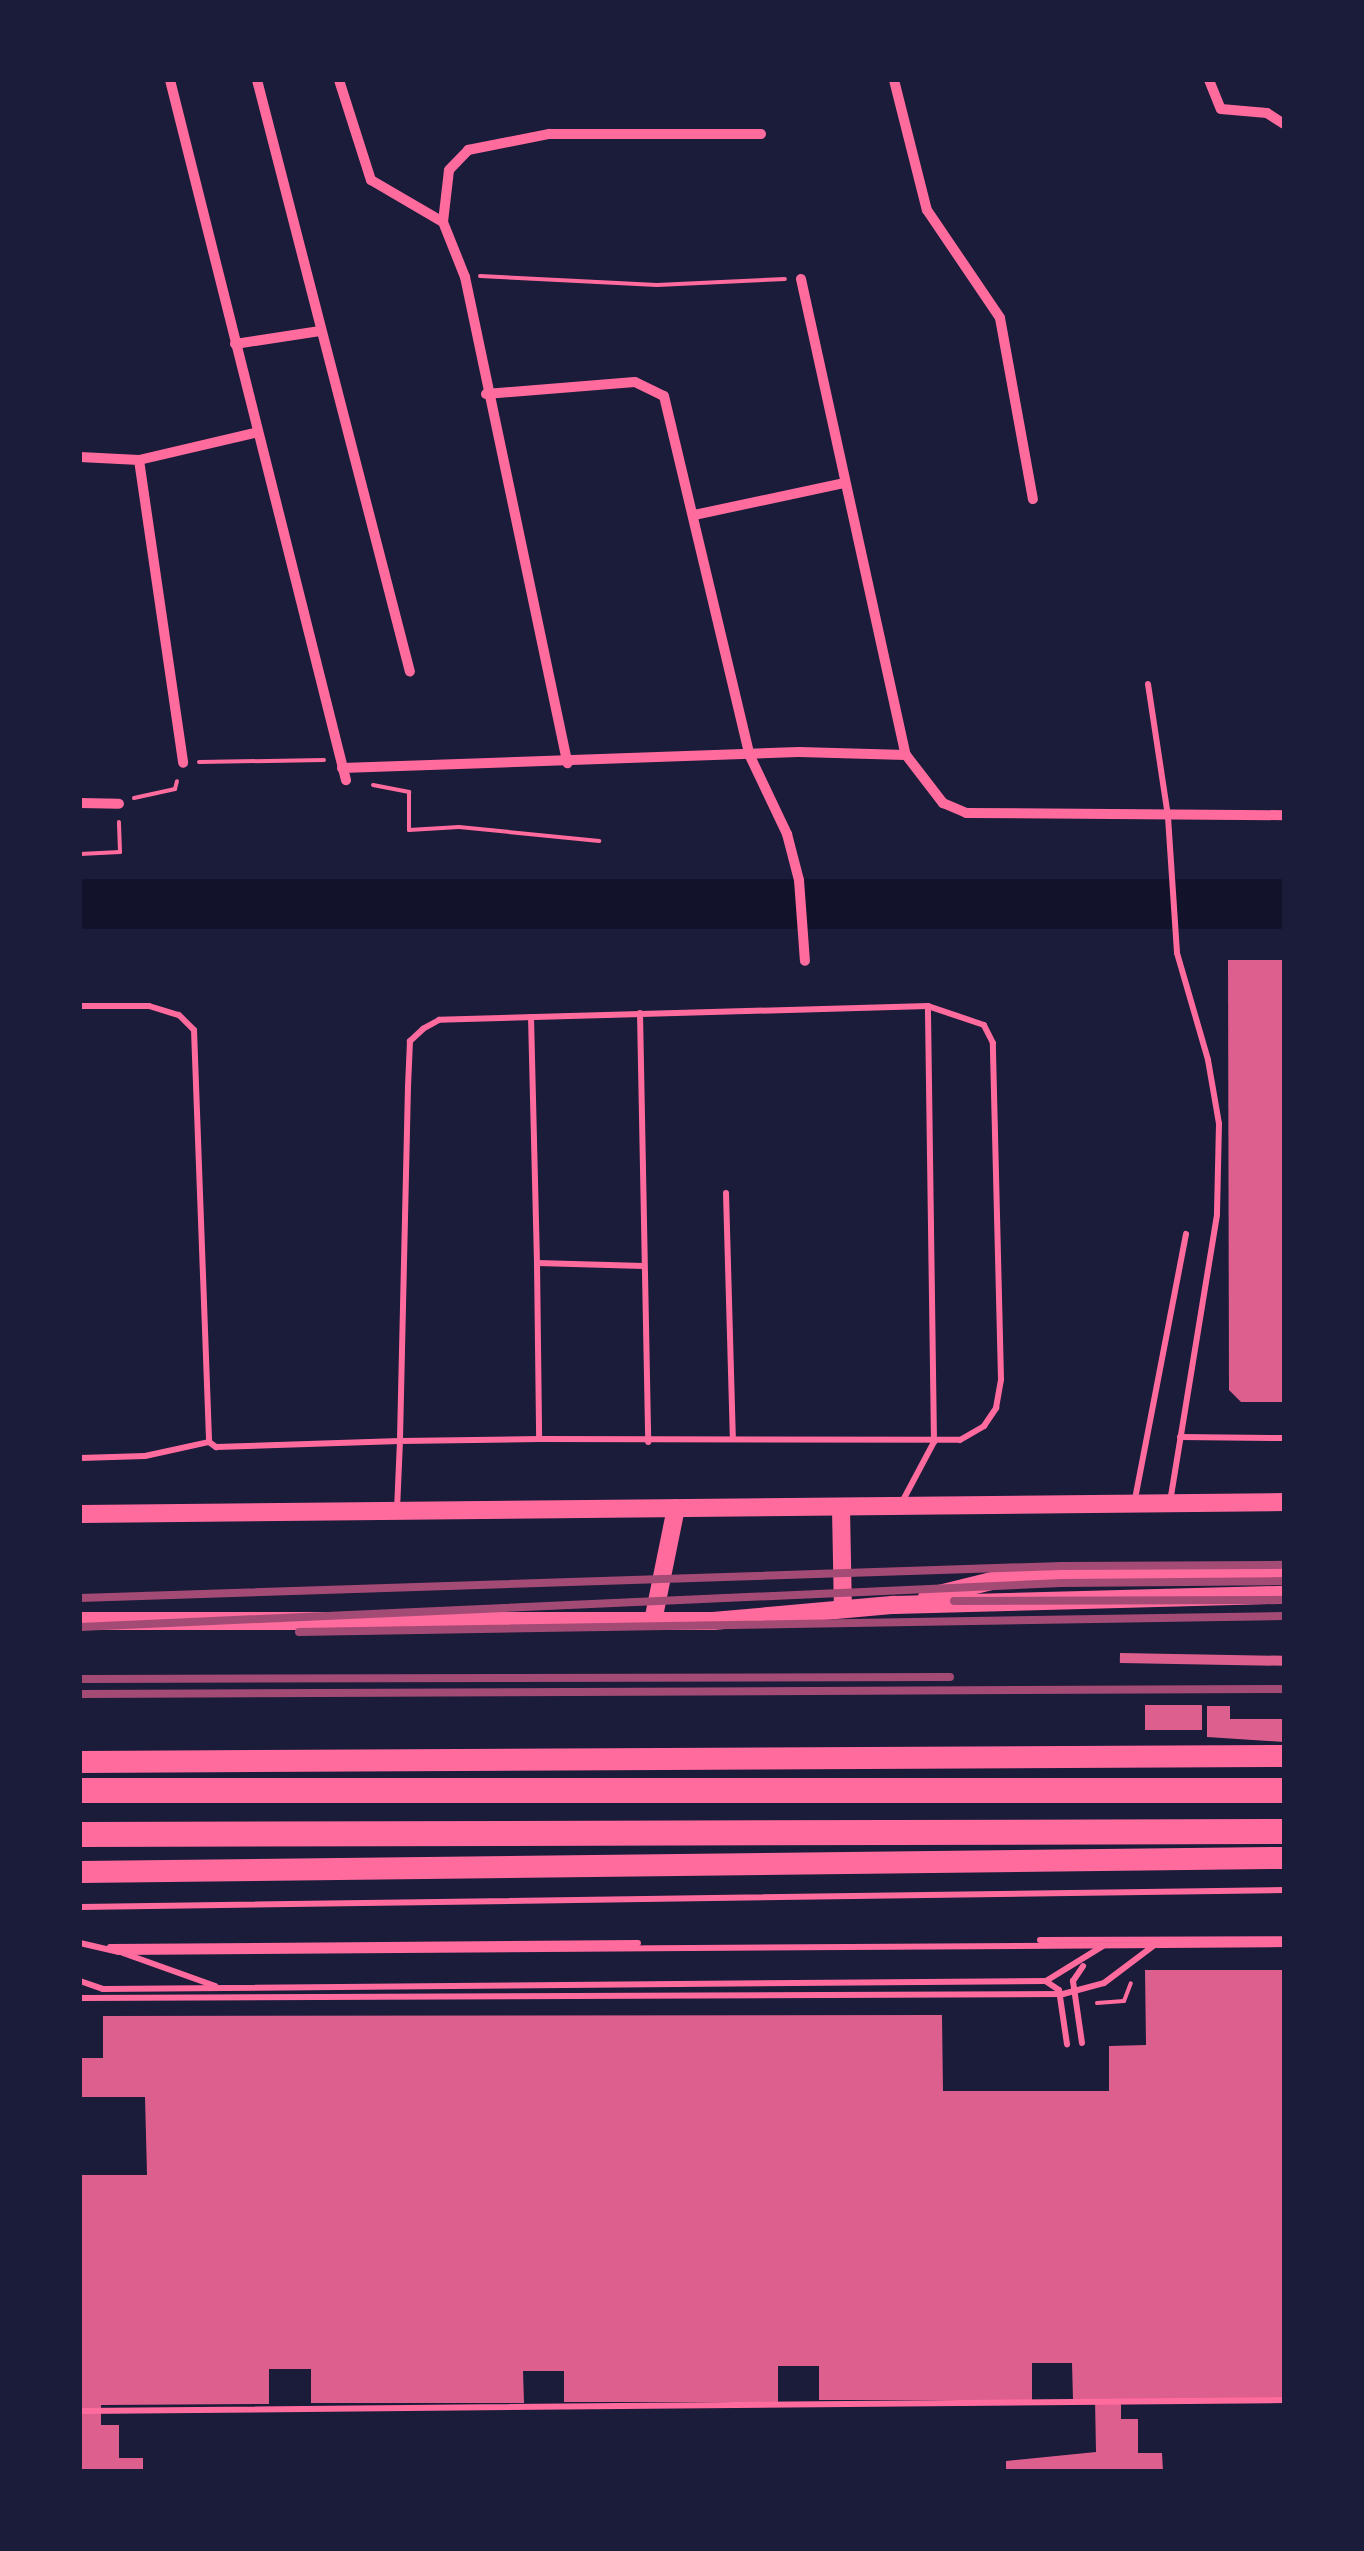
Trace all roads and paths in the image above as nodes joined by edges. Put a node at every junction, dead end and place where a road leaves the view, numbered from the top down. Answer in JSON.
{"nodes":[{"id":1,"x":170,"y":80,"type":"edge"},
{"id":2,"x":257,"y":80,"type":"edge"},
{"id":3,"x":340,"y":80,"type":"edge"},
{"id":4,"x":894,"y":80,"type":"edge"},
{"id":5,"x":1209,"y":80,"type":"edge"},
{"id":6,"x":1284,"y":124,"type":"edge"},
{"id":7,"x":761,"y":134,"type":"dead end"},
{"id":8,"x":443,"y":222,"type":"junction"},
{"id":9,"x":465,"y":277,"type":"junction"},
{"id":10,"x":801,"y":278,"type":"joint"},
{"id":11,"x":320,"y":331,"type":"junction"},
{"id":12,"x":235,"y":344,"type":"junction"},
{"id":13,"x":486,"y":394,"type":"junction"},
{"id":14,"x":258,"y":432,"type":"junction"},
{"id":15,"x":80,"y":457,"type":"edge"},
{"id":16,"x":139,"y":460,"type":"junction"},
{"id":17,"x":844,"y":483,"type":"junction"},
{"id":18,"x":1033,"y":499,"type":"dead end"},
{"id":19,"x":694,"y":515,"type":"junction"},
{"id":20,"x":410,"y":672,"type":"dead end"},
{"id":21,"x":1148,"y":684,"type":"dead end"},
{"id":22,"x":749,"y":754,"type":"junction"},
{"id":23,"x":906,"y":755,"type":"junction"},
{"id":24,"x":183,"y":763,"type":"junction"},
{"id":25,"x":568,"y":763,"type":"junction"},
{"id":26,"x":342,"y":768,"type":"junction"},
{"id":27,"x":346,"y":780,"type":"junction"},
{"id":28,"x":80,"y":804,"type":"edge"},
{"id":29,"x":119,"y":804,"type":"junction"},
{"id":30,"x":1284,"y":815,"type":"edge"},
{"id":31,"x":1168,"y":818,"type":"junction"},
{"id":32,"x":599,"y":841,"type":"dead end"},
{"id":33,"x":80,"y":854,"type":"edge"},
{"id":34,"x":805,"y":961,"type":"dead end"},
{"id":35,"x":80,"y":1006,"type":"edge"},
{"id":36,"x":928,"y":1006,"type":"junction"},
{"id":37,"x":640,"y":1013,"type":"junction"},
{"id":38,"x":531,"y":1016,"type":"junction"},
{"id":39,"x":726,"y":1193,"type":"dead end"},
{"id":40,"x":1186,"y":1234,"type":"dead end"},
{"id":41,"x":537,"y":1263,"type":"junction"},
{"id":42,"x":644,"y":1266,"type":"junction"},
{"id":43,"x":1180,"y":1437,"type":"junction"},
{"id":44,"x":1284,"y":1438,"type":"edge"},
{"id":45,"x":539,"y":1439,"type":"junction"},
{"id":46,"x":733,"y":1440,"type":"junction"},
{"id":47,"x":400,"y":1441,"type":"junction"},
{"id":48,"x":210,"y":1442,"type":"junction"},
{"id":49,"x":648,"y":1442,"type":"junction"},
{"id":50,"x":934,"y":1442,"type":"junction"},
{"id":51,"x":80,"y":1458,"type":"edge"},
{"id":52,"x":1284,"y":1502,"type":"edge"},
{"id":53,"x":1170,"y":1503,"type":"junction"},
{"id":54,"x":900,"y":1505,"type":"junction"},
{"id":55,"x":1134,"y":1505,"type":"junction"},
{"id":56,"x":676,"y":1508,"type":"junction"},
{"id":57,"x":840,"y":1508,"type":"junction"},
{"id":58,"x":396,"y":1510,"type":"junction"},
{"id":59,"x":80,"y":1514,"type":"edge"},
{"id":60,"x":1284,"y":1574,"type":"edge"},
{"id":61,"x":1284,"y":1595,"type":"edge"},
{"id":62,"x":894,"y":1605,"type":"junction"},
{"id":63,"x":842,"y":1609,"type":"junction"},
{"id":64,"x":80,"y":1620,"type":"edge"},
{"id":65,"x":653,"y":1621,"type":"junction"},
{"id":66,"x":1284,"y":1756,"type":"edge"},
{"id":67,"x":80,"y":1762,"type":"edge"},
{"id":68,"x":80,"y":1790,"type":"edge"},
{"id":69,"x":1284,"y":1790,"type":"edge"},
{"id":70,"x":1284,"y":1831,"type":"edge"},
{"id":71,"x":80,"y":1834,"type":"edge"},
{"id":72,"x":1284,"y":1858,"type":"edge"},
{"id":73,"x":80,"y":1872,"type":"edge"},
{"id":74,"x":1284,"y":1890,"type":"edge"},
{"id":75,"x":80,"y":1907,"type":"edge"},
{"id":76,"x":1284,"y":1941,"type":"edge"},
{"id":77,"x":1164,"y":1942,"type":"junction"},
{"id":78,"x":80,"y":1945,"type":"edge"},
{"id":79,"x":1104,"y":1945,"type":"junction"},
{"id":80,"x":119,"y":1952,"type":"junction"},
{"id":81,"x":1086,"y":1961,"type":"junction"},
{"id":82,"x":80,"y":1981,"type":"edge"},
{"id":83,"x":1046,"y":1981,"type":"junction"},
{"id":84,"x":221,"y":1988,"type":"junction"},
{"id":85,"x":80,"y":1998,"type":"edge"},
{"id":86,"x":1082,"y":2042,"type":"dead end"},
{"id":87,"x":1067,"y":2044,"type":"dead end"},
{"id":88,"x":1284,"y":2400,"type":"edge"},
{"id":89,"x":80,"y":2411,"type":"edge"}],
"edges":[{"from":1,"to":12,"type":"street"},
{"from":2,"to":11,"type":"street"},
{"from":3,"to":8,"type":"street"},
{"from":4,"to":18,"type":"street"},
{"from":5,"to":6,"type":"street"},
{"from":7,"to":8,"type":"street"},
{"from":8,"to":9,"type":"street"},
{"from":9,"to":10,"type":"path"},
{"from":9,"to":13,"type":"street"},
{"from":10,"to":17,"type":"street"},
{"from":11,"to":12,"type":"street"},
{"from":11,"to":20,"type":"street"},
{"from":12,"to":14,"type":"street"},
{"from":13,"to":19,"type":"street"},
{"from":13,"to":25,"type":"street"},
{"from":14,"to":16,"type":"street"},
{"from":14,"to":26,"type":"street"},
{"from":15,"to":16,"type":"street"},
{"from":16,"to":24,"type":"street"},
{"from":17,"to":19,"type":"street"},
{"from":17,"to":23,"type":"street"},
{"from":19,"to":22,"type":"street"},
{"from":21,"to":31,"type":"lane"},
{"from":22,"to":23,"type":"street"},
{"from":22,"to":25,"type":"street"},
{"from":22,"to":34,"type":"street"},
{"from":23,"to":31,"type":"street"},
{"from":24,"to":27,"type":"path"},
{"from":24,"to":29,"type":"path"},
{"from":25,"to":26,"type":"street"},
{"from":26,"to":27,"type":"street"},
{"from":27,"to":32,"type":"path"},
{"from":28,"to":29,"type":"street"},
{"from":29,"to":33,"type":"path"},
{"from":30,"to":31,"type":"street"},
{"from":31,"to":43,"type":"lane"},
{"from":35,"to":48,"type":"lane"},
{"from":36,"to":37,"type":"lane"},
{"from":36,"to":50,"type":"lane"},
{"from":36,"to":50,"type":"lane"},
{"from":37,"to":38,"type":"lane"},
{"from":37,"to":42,"type":"lane"},
{"from":38,"to":41,"type":"lane"},
{"from":38,"to":47,"type":"lane"},
{"from":39,"to":46,"type":"lane"},
{"from":40,"to":55,"type":"lane"},
{"from":41,"to":42,"type":"lane"},
{"from":41,"to":45,"type":"lane"},
{"from":42,"to":49,"type":"lane"},
{"from":43,"to":44,"type":"lane"},
{"from":43,"to":53,"type":"lane"},
{"from":45,"to":47,"type":"lane"},
{"from":45,"to":49,"type":"lane"},
{"from":46,"to":49,"type":"lane"},
{"from":46,"to":50,"type":"lane"},
{"from":47,"to":48,"type":"lane"},
{"from":47,"to":58,"type":"lane"},
{"from":48,"to":51,"type":"lane"},
{"from":50,"to":54,"type":"lane"},
{"from":52,"to":53,"type":"main road"},
{"from":53,"to":55,"type":"main road"},
{"from":54,"to":55,"type":"main road"},
{"from":54,"to":57,"type":"main road"},
{"from":56,"to":57,"type":"main road"},
{"from":56,"to":58,"type":"main road"},
{"from":56,"to":65,"type":"main road"},
{"from":57,"to":63,"type":"main road"},
{"from":58,"to":59,"type":"main road"},
{"from":60,"to":62,"type":"main road"},
{"from":61,"to":62,"type":"main road"},
{"from":62,"to":63,"type":"main road"},
{"from":63,"to":65,"type":"main road"},
{"from":64,"to":65,"type":"main road"},
{"from":66,"to":67,"type":"highway"},
{"from":68,"to":69,"type":"highway"},
{"from":70,"to":71,"type":"highway"},
{"from":72,"to":73,"type":"highway"},
{"from":74,"to":75,"type":"lane"},
{"from":76,"to":77,"type":"lane"},
{"from":77,"to":78,"type":"lane"},
{"from":77,"to":79,"type":"lane"},
{"from":77,"to":85,"type":"lane"},
{"from":78,"to":80,"type":"lane"},
{"from":79,"to":80,"type":"lane"},
{"from":79,"to":81,"type":"lane"},
{"from":80,"to":84,"type":"lane"},
{"from":81,"to":83,"type":"lane"},
{"from":81,"to":86,"type":"lane"},
{"from":82,"to":84,"type":"lane"},
{"from":83,"to":84,"type":"lane"},
{"from":83,"to":87,"type":"lane"},
{"from":88,"to":89,"type":"lane"}]}
